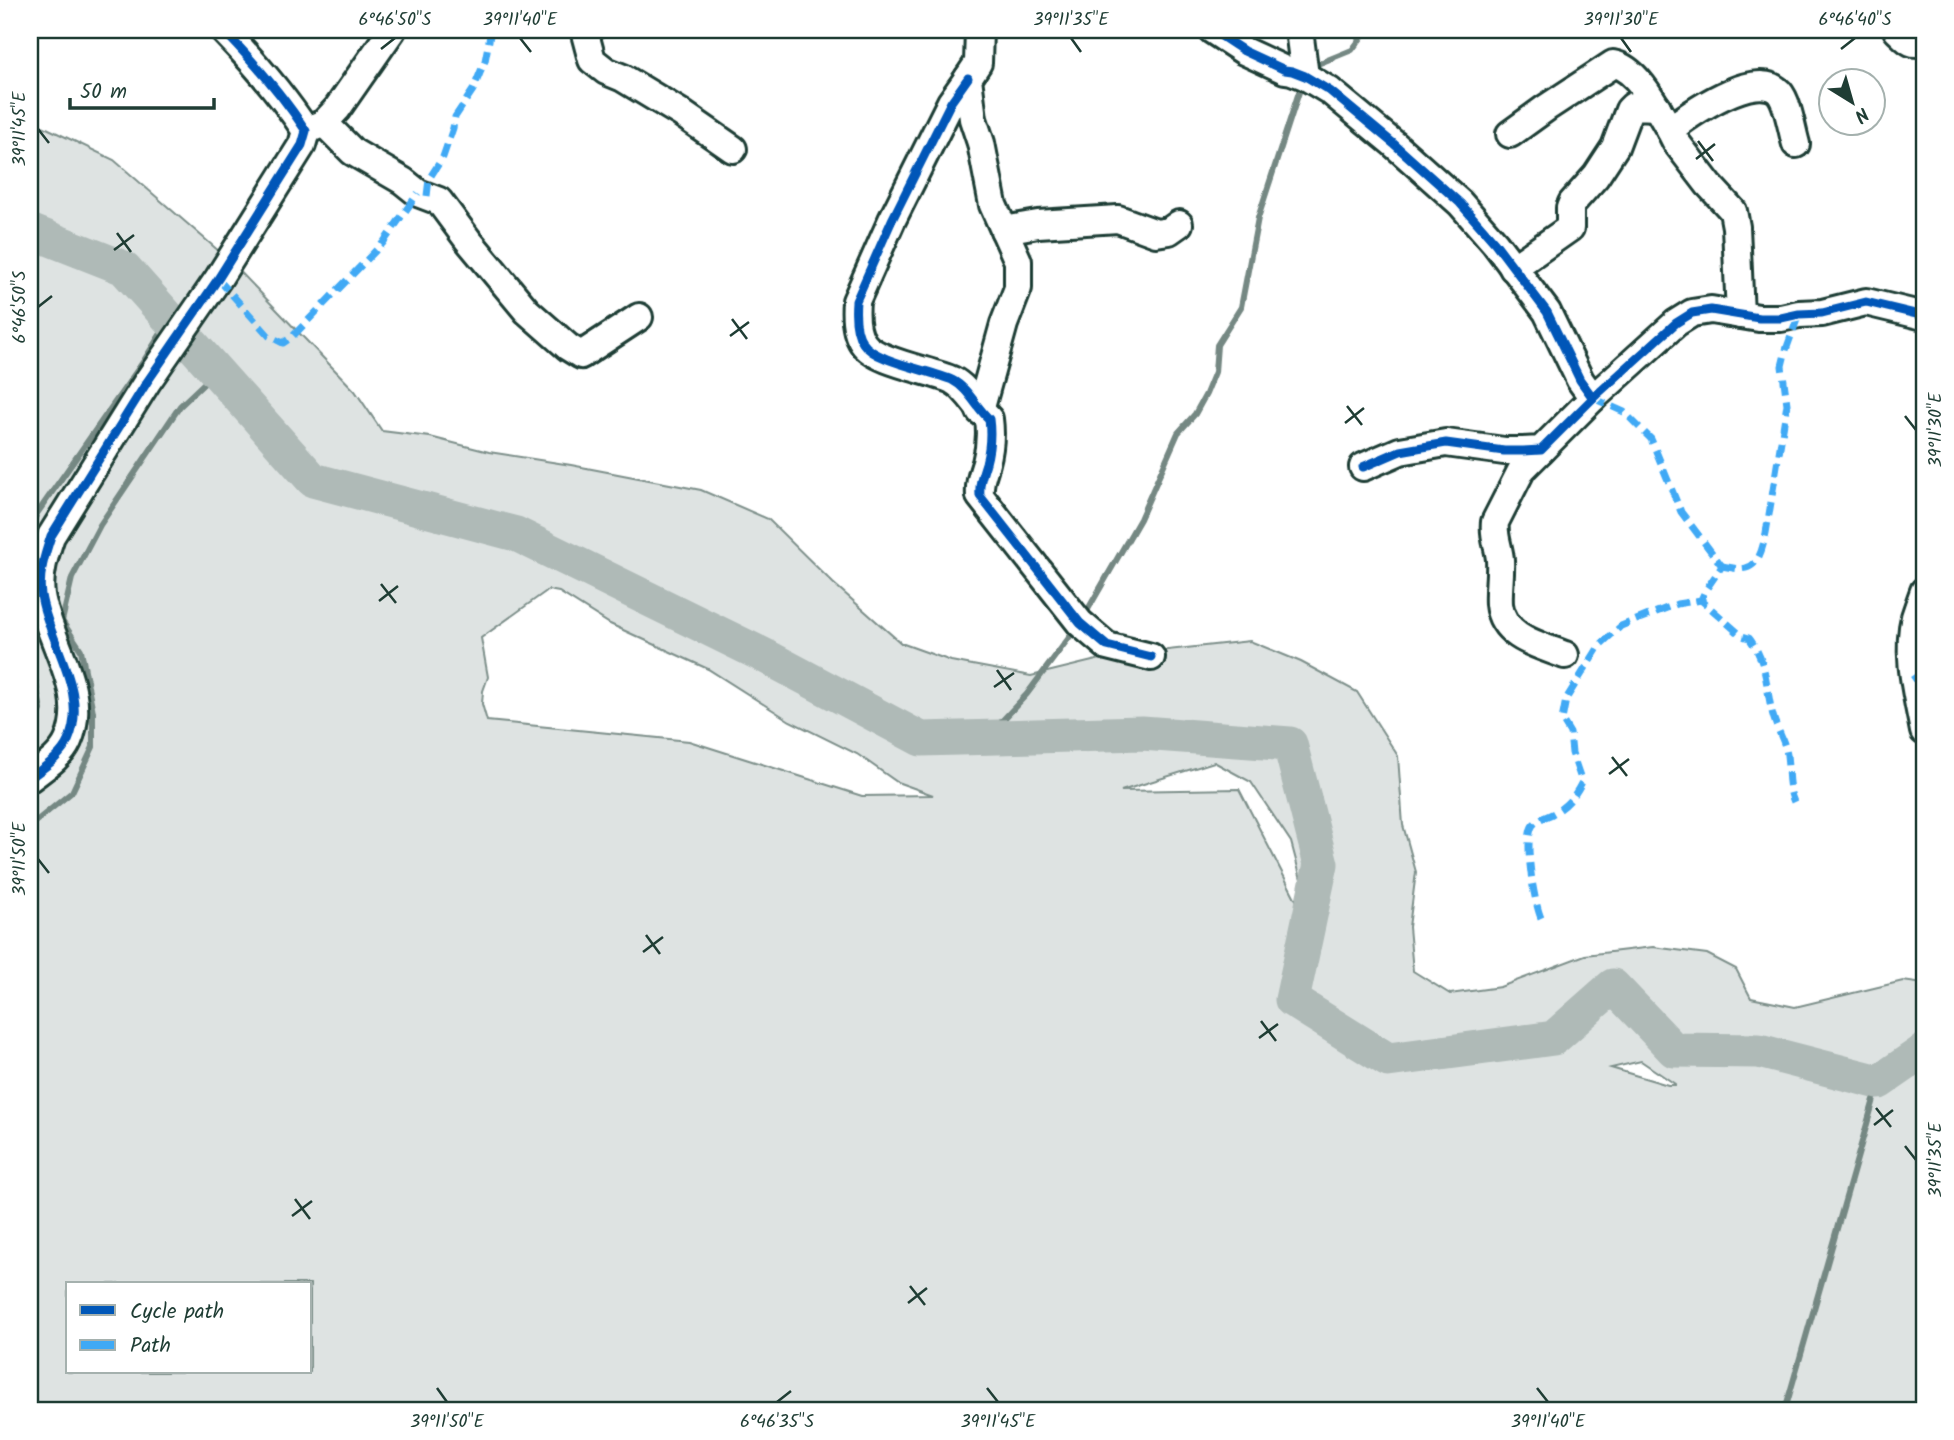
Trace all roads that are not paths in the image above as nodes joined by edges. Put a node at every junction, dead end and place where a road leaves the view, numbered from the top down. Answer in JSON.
{"nodes":[{"id":1,"x":223,"y":30,"type":"edge"},
{"id":2,"x":392,"y":30,"type":"edge"},
{"id":3,"x":584,"y":30,"type":"edge"},
{"id":4,"x":979,"y":30,"type":"edge"},
{"id":5,"x":1212,"y":30,"type":"edge"},
{"id":6,"x":1299,"y":30,"type":"edge"},
{"id":7,"x":1897,"y":30,"type":"edge"},
{"id":8,"x":1924,"y":42,"type":"edge"},
{"id":9,"x":1305,"y":76,"type":"junction"},
{"id":10,"x":968,"y":78,"type":"junction"},
{"id":11,"x":1657,"y":107,"type":"junction"},
{"id":12,"x":315,"y":127,"type":"junction"},
{"id":13,"x":1670,"y":130,"type":"junction"},
{"id":14,"x":1510,"y":134,"type":"dead end"},
{"id":15,"x":1796,"y":144,"type":"dead end"},
{"id":16,"x":733,"y":149,"type":"dead end"},
{"id":17,"x":1179,"y":224,"type":"dead end"},
{"id":18,"x":1004,"y":230,"type":"junction"},
{"id":19,"x":1513,"y":268,"type":"junction"},
{"id":20,"x":1740,"y":315,"type":"junction"},
{"id":21,"x":1924,"y":316,"type":"edge"},
{"id":22,"x":639,"y":317,"type":"dead end"},
{"id":23,"x":1594,"y":398,"type":"junction"},
{"id":24,"x":981,"y":411,"type":"junction"},
{"id":25,"x":1541,"y":450,"type":"junction"},
{"id":26,"x":1363,"y":467,"type":"dead end"},
{"id":27,"x":1924,"y":591,"type":"edge"},
{"id":28,"x":1565,"y":655,"type":"dead end"},
{"id":29,"x":1151,"y":657,"type":"dead end"},
{"id":30,"x":1924,"y":731,"type":"edge"},
{"id":31,"x":30,"y":778,"type":"edge"}],
"edges":[{"from":1,"to":12,"type":"street"},
{"from":2,"to":12,"type":"street"},
{"from":3,"to":16,"type":"street"},
{"from":4,"to":10,"type":"street"},
{"from":5,"to":9,"type":"street"},
{"from":6,"to":9,"type":"street"},
{"from":7,"to":8,"type":"street"},
{"from":9,"to":19,"type":"street"},
{"from":10,"to":18,"type":"street"},
{"from":10,"to":24,"type":"street"},
{"from":11,"to":13,"type":"street"},
{"from":11,"to":14,"type":"street"},
{"from":11,"to":19,"type":"street"},
{"from":12,"to":22,"type":"street"},
{"from":12,"to":31,"type":"street"},
{"from":13,"to":15,"type":"street"},
{"from":13,"to":20,"type":"street"},
{"from":17,"to":18,"type":"street"},
{"from":18,"to":24,"type":"street"},
{"from":19,"to":23,"type":"street"},
{"from":20,"to":21,"type":"street"},
{"from":20,"to":23,"type":"street"},
{"from":23,"to":25,"type":"street"},
{"from":24,"to":29,"type":"street"},
{"from":25,"to":26,"type":"street"},
{"from":25,"to":28,"type":"street"},
{"from":27,"to":30,"type":"street"}]}
